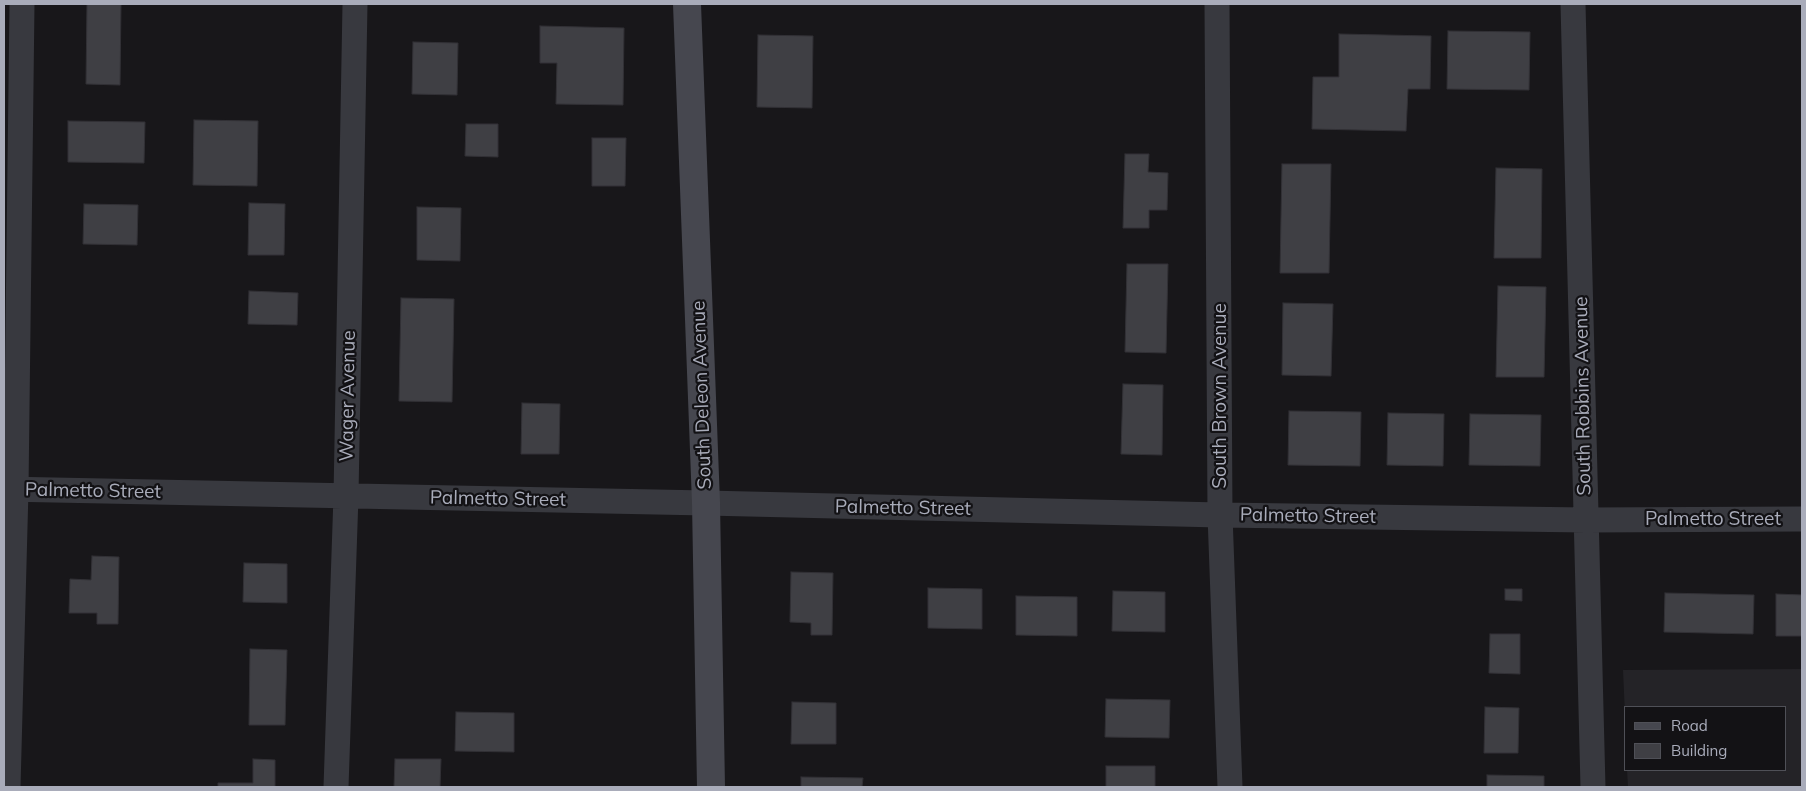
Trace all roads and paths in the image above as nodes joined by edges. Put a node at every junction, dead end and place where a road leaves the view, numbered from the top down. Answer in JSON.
{"nodes":[{"id":1,"x":22,"y":4,"type":"edge"},
{"id":2,"x":355,"y":4,"type":"edge"},
{"id":3,"x":687,"y":4,"type":"edge"},
{"id":4,"x":1217,"y":4,"type":"edge"},
{"id":5,"x":1573,"y":4,"type":"edge"},
{"id":6,"x":10,"y":490,"type":"edge"},
{"id":7,"x":346,"y":496,"type":"junction"},
{"id":8,"x":706,"y":503,"type":"junction"},
{"id":9,"x":1220,"y":515,"type":"junction"},
{"id":10,"x":1802,"y":519,"type":"edge"},
{"id":11,"x":1586,"y":520,"type":"junction"},
{"id":12,"x":8,"y":787,"type":"edge"},
{"id":13,"x":336,"y":787,"type":"edge"},
{"id":14,"x":711,"y":787,"type":"edge"},
{"id":15,"x":1230,"y":787,"type":"edge"},
{"id":16,"x":1593,"y":787,"type":"edge"}],
"edges":[{"from":1,"to":6,"type":"street"},
{"from":2,"to":7,"type":"street","name":"Wager Avenue"},
{"from":3,"to":8,"type":"street","name":"South Deleon Avenue"},
{"from":4,"to":9,"type":"street","name":"South Brown Avenue"},
{"from":5,"to":11,"type":"street","name":"South Robbins Avenue"},
{"from":6,"to":7,"type":"street","name":"Palmetto Street"},
{"from":6,"to":12,"type":"street"},
{"from":7,"to":8,"type":"street","name":"Palmetto Street"},
{"from":7,"to":13,"type":"street","name":"Wager Avenue"},
{"from":8,"to":9,"type":"street","name":"Palmetto Street"},
{"from":8,"to":14,"type":"street","name":"South Deleon Avenue"},
{"from":9,"to":11,"type":"street","name":"Palmetto Street"},
{"from":9,"to":15,"type":"street","name":"South Brown Avenue"},
{"from":10,"to":11,"type":"street","name":"Palmetto Street"},
{"from":11,"to":16,"type":"street","name":"South Robbins Avenue"}]}
